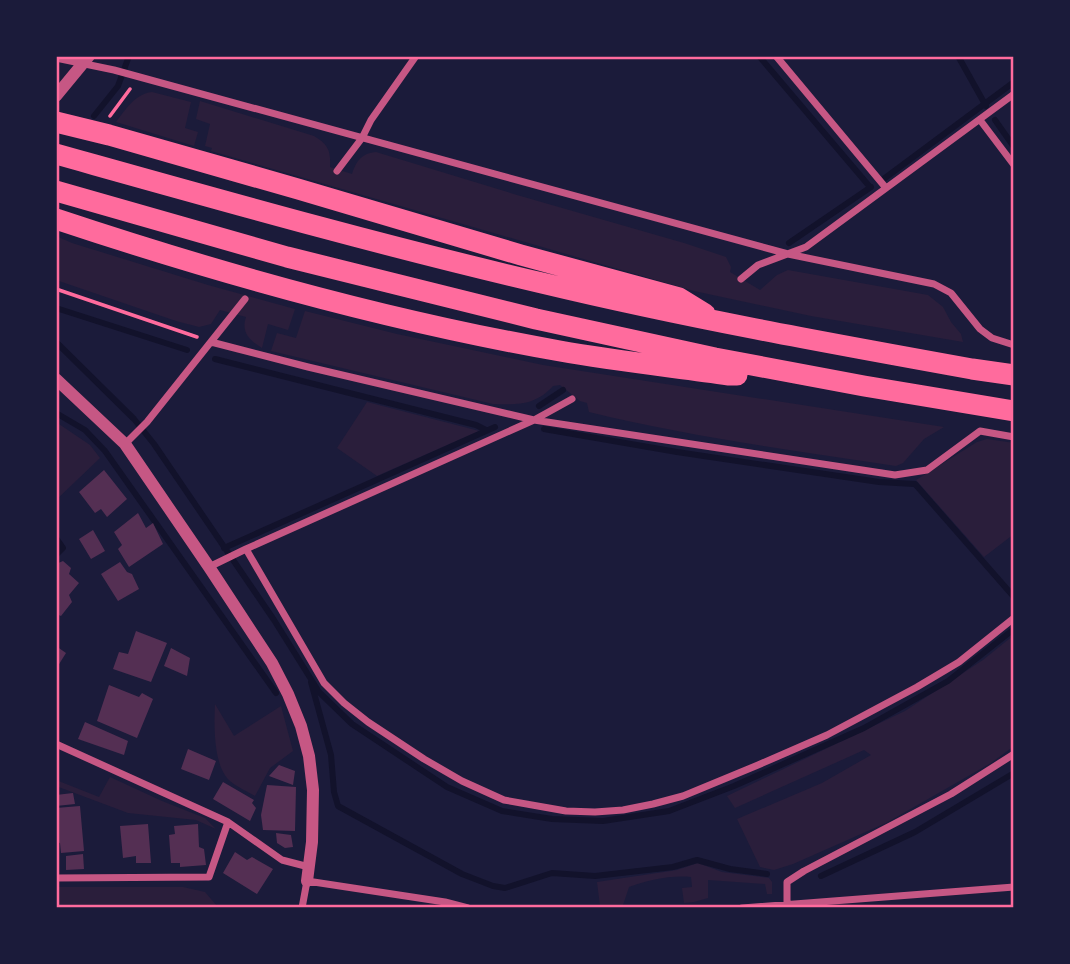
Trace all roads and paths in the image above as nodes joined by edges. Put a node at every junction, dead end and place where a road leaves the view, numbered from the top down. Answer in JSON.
{"nodes":[{"id":1,"x":415,"y":56,"type":"edge"},
{"id":2,"x":776,"y":56,"type":"edge"},
{"id":3,"x":56,"y":58,"type":"edge"},
{"id":4,"x":86,"y":60,"type":"edge"},
{"id":5,"x":133,"y":75,"type":"junction"},
{"id":6,"x":1014,"y":94,"type":"edge"},
{"id":7,"x":56,"y":96,"type":"edge"},
{"id":8,"x":106,"y":120,"type":"dead end"},
{"id":9,"x":980,"y":120,"type":"junction"},
{"id":10,"x":64,"y":124,"type":"edge"},
{"id":11,"x":362,"y":138,"type":"junction"},
{"id":12,"x":56,"y":154,"type":"edge"},
{"id":13,"x":1014,"y":165,"type":"edge"},
{"id":14,"x":337,"y":171,"type":"dead end"},
{"id":15,"x":886,"y":188,"type":"junction"},
{"id":16,"x":56,"y":191,"type":"edge"},
{"id":17,"x":56,"y":219,"type":"edge"},
{"id":18,"x":788,"y":254,"type":"junction"},
{"id":19,"x":741,"y":279,"type":"dead end"},
{"id":20,"x":56,"y":289,"type":"edge"},
{"id":21,"x":245,"y":299,"type":"dead end"},
{"id":22,"x":719,"y":322,"type":"junction"},
{"id":23,"x":211,"y":342,"type":"junction"},
{"id":24,"x":1014,"y":345,"type":"edge"},
{"id":25,"x":792,"y":373,"type":"junction"},
{"id":26,"x":1014,"y":375,"type":"edge"},
{"id":27,"x":56,"y":379,"type":"edge"},
{"id":28,"x":572,"y":399,"type":"dead end"},
{"id":29,"x":1014,"y":411,"type":"edge"},
{"id":30,"x":534,"y":420,"type":"junction"},
{"id":31,"x":1014,"y":437,"type":"edge"},
{"id":32,"x":125,"y":444,"type":"junction"},
{"id":33,"x":246,"y":549,"type":"junction"},
{"id":34,"x":209,"y":567,"type":"junction"},
{"id":35,"x":1014,"y":618,"type":"edge"},
{"id":36,"x":56,"y":744,"type":"edge"},
{"id":37,"x":1014,"y":754,"type":"edge"},
{"id":38,"x":228,"y":822,"type":"junction"},
{"id":39,"x":308,"y":874,"type":"junction"},
{"id":40,"x":56,"y":878,"type":"edge"},
{"id":41,"x":1014,"y":887,"type":"edge"},
{"id":42,"x":787,"y":904,"type":"junction"},
{"id":43,"x":302,"y":908,"type":"edge"},
{"id":44,"x":468,"y":908,"type":"edge"},
{"id":45,"x":742,"y":908,"type":"edge"}],
"edges":[{"from":1,"to":11,"type":"street"},
{"from":2,"to":15,"type":"street"},
{"from":3,"to":4,"type":"street"},
{"from":4,"to":5,"type":"street"},
{"from":4,"to":7,"type":"street"},
{"from":5,"to":8,"type":"path"},
{"from":5,"to":11,"type":"street"},
{"from":6,"to":9,"type":"street"},
{"from":9,"to":13,"type":"street"},
{"from":9,"to":15,"type":"street"},
{"from":10,"to":22,"type":"highway"},
{"from":11,"to":14,"type":"street"},
{"from":11,"to":18,"type":"street"},
{"from":12,"to":22,"type":"highway"},
{"from":15,"to":18,"type":"street"},
{"from":16,"to":25,"type":"highway"},
{"from":17,"to":25,"type":"highway"},
{"from":18,"to":19,"type":"street"},
{"from":18,"to":24,"type":"street"},
{"from":20,"to":23,"type":"path"},
{"from":21,"to":23,"type":"street"},
{"from":22,"to":26,"type":"highway"},
{"from":23,"to":30,"type":"street"},
{"from":23,"to":32,"type":"street"},
{"from":25,"to":29,"type":"highway"},
{"from":27,"to":32,"type":"street"},
{"from":28,"to":30,"type":"street"},
{"from":30,"to":31,"type":"street"},
{"from":30,"to":33,"type":"street"},
{"from":32,"to":34,"type":"street"},
{"from":33,"to":34,"type":"street"},
{"from":33,"to":35,"type":"street"},
{"from":34,"to":39,"type":"street"},
{"from":36,"to":38,"type":"street"},
{"from":37,"to":42,"type":"street"},
{"from":38,"to":39,"type":"street"},
{"from":38,"to":40,"type":"street"},
{"from":39,"to":43,"type":"street"},
{"from":39,"to":44,"type":"street"},
{"from":41,"to":42,"type":"street"},
{"from":42,"to":45,"type":"street"}]}
